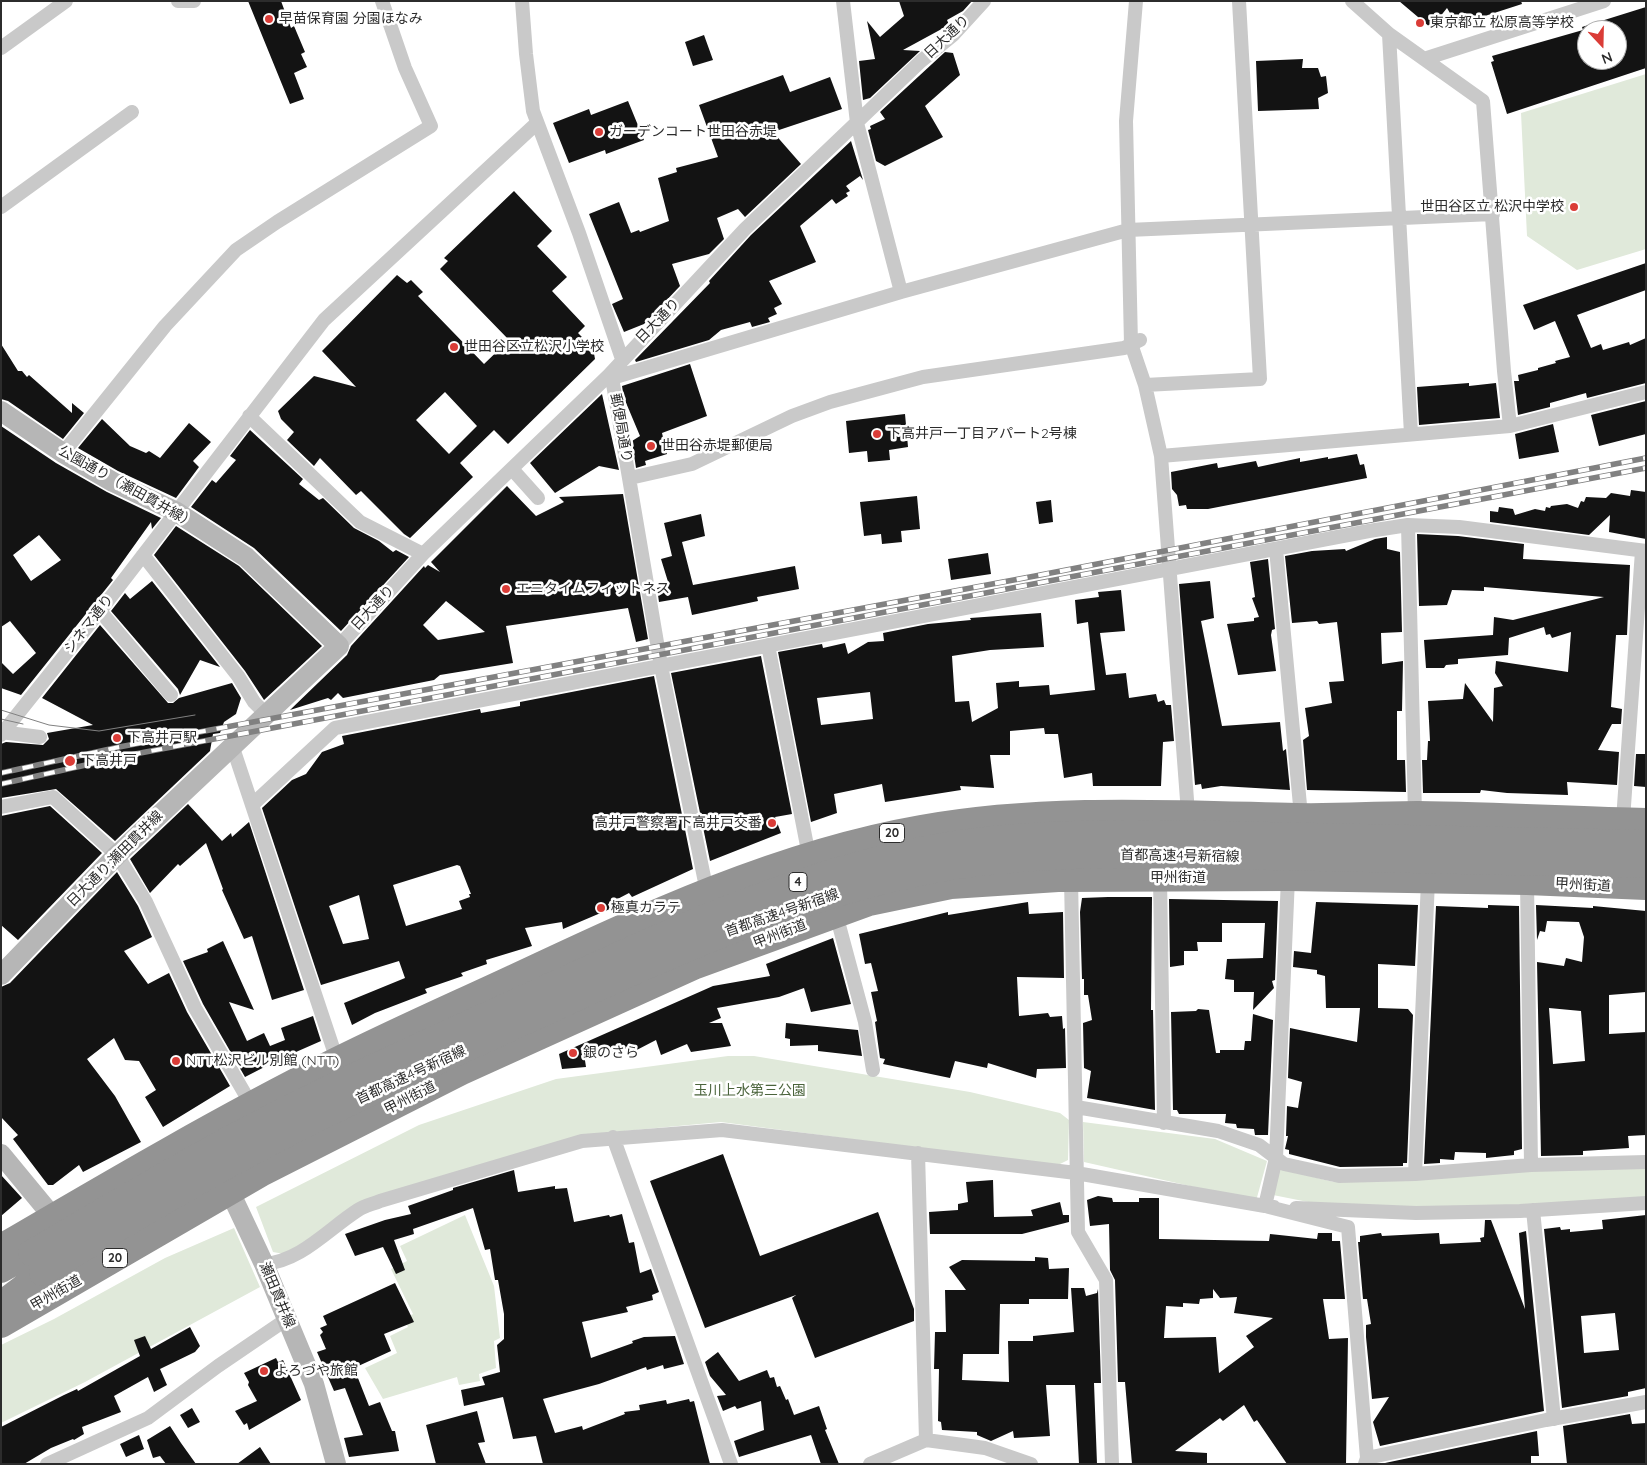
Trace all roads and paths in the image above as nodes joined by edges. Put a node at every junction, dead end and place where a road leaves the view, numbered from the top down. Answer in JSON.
{"nodes":[{"id":1,"x":66,"y":1,"type":"edge"},
{"id":2,"x":178,"y":1,"type":"edge"},
{"id":3,"x":194,"y":1,"type":"edge"},
{"id":4,"x":382,"y":1,"type":"edge"},
{"id":5,"x":522,"y":1,"type":"edge"},
{"id":6,"x":843,"y":1,"type":"edge"},
{"id":7,"x":984,"y":1,"type":"edge"},
{"id":8,"x":1136,"y":1,"type":"edge"},
{"id":9,"x":1239,"y":1,"type":"edge"},
{"id":10,"x":1352,"y":1,"type":"edge"},
{"id":11,"x":1604,"y":1,"type":"edge"},
{"id":12,"x":1389,"y":34,"type":"junction"},
{"id":13,"x":1,"y":48,"type":"edge"},
{"id":14,"x":1424,"y":59,"type":"junction"},
{"id":15,"x":132,"y":112,"type":"dead end"},
{"id":16,"x":537,"y":123,"type":"junction"},
{"id":17,"x":857,"y":123,"type":"junction"},
{"id":18,"x":1,"y":207,"type":"edge"},
{"id":19,"x":1493,"y":214,"type":"junction"},
{"id":20,"x":1398,"y":218,"type":"junction"},
{"id":21,"x":1251,"y":225,"type":"junction"},
{"id":22,"x":1128,"y":230,"type":"junction"},
{"id":23,"x":901,"y":292,"type":"junction"},
{"id":24,"x":1136,"y":342,"type":"junction"},
{"id":25,"x":622,"y":359,"type":"junction"},
{"id":26,"x":610,"y":377,"type":"junction"},
{"id":27,"x":1145,"y":385,"type":"junction"},
{"id":28,"x":1646,"y":392,"type":"edge"},
{"id":29,"x":1,"y":411,"type":"edge"},
{"id":30,"x":249,"y":416,"type":"junction"},
{"id":31,"x":1510,"y":426,"type":"junction"},
{"id":32,"x":1411,"y":434,"type":"junction"},
{"id":33,"x":63,"y":453,"type":"junction"},
{"id":34,"x":1161,"y":456,"type":"junction"},
{"id":35,"x":512,"y":469,"type":"junction"},
{"id":36,"x":630,"y":478,"type":"junction"},
{"id":37,"x":538,"y":498,"type":"dead end"},
{"id":38,"x":175,"y":511,"type":"junction"},
{"id":39,"x":1408,"y":525,"type":"junction"},
{"id":40,"x":1276,"y":549,"type":"junction"},
{"id":41,"x":1644,"y":551,"type":"edge"},
{"id":42,"x":423,"y":554,"type":"junction"},
{"id":43,"x":143,"y":555,"type":"junction"},
{"id":44,"x":1169,"y":570,"type":"junction"},
{"id":45,"x":100,"y":611,"type":"junction"},
{"id":46,"x":768,"y":645,"type":"junction"},
{"id":47,"x":339,"y":646,"type":"junction"},
{"id":48,"x":661,"y":666,"type":"junction"},
{"id":49,"x":171,"y":696,"type":"dead end"},
{"id":50,"x":265,"y":713,"type":"junction"},
{"id":51,"x":2,"y":733,"type":"edge"},
{"id":52,"x":40,"y":737,"type":"dead end"},
{"id":53,"x":232,"y":744,"type":"junction"},
{"id":54,"x":252,"y":805,"type":"junction"},
{"id":55,"x":1,"y":807,"type":"edge"},
{"id":56,"x":1188,"y":813,"type":"junction"},
{"id":57,"x":1415,"y":814,"type":"junction"},
{"id":58,"x":1301,"y":816,"type":"junction"},
{"id":59,"x":1634,"y":821,"type":"edge"},
{"id":60,"x":1646,"y":843,"type":"edge"},
{"id":61,"x":117,"y":855,"type":"junction"},
{"id":62,"x":809,"y":856,"type":"junction"},
{"id":63,"x":1646,"y":866,"type":"edge"},
{"id":64,"x":1160,"y":878,"type":"junction"},
{"id":65,"x":1288,"y":878,"type":"junction"},
{"id":66,"x":1071,"y":879,"type":"junction"},
{"id":67,"x":1428,"y":881,"type":"junction"},
{"id":68,"x":1527,"y":882,"type":"junction"},
{"id":69,"x":1646,"y":887,"type":"edge"},
{"id":70,"x":707,"y":892,"type":"junction"},
{"id":71,"x":836,"y":914,"type":"junction"},
{"id":72,"x":1,"y":975,"type":"edge"},
{"id":73,"x":338,"y":1060,"type":"junction"},
{"id":74,"x":873,"y":1070,"type":"dead end"},
{"id":75,"x":252,"y":1106,"type":"junction"},
{"id":76,"x":1076,"y":1107,"type":"junction"},
{"id":77,"x":1164,"y":1123,"type":"junction"},
{"id":78,"x":200,"y":1133,"type":"junction"},
{"id":79,"x":613,"y":1138,"type":"junction"},
{"id":80,"x":918,"y":1153,"type":"junction"},
{"id":81,"x":1,"y":1154,"type":"edge"},
{"id":82,"x":1276,"y":1158,"type":"junction"},
{"id":83,"x":1646,"y":1162,"type":"edge"},
{"id":84,"x":1531,"y":1166,"type":"junction"},
{"id":85,"x":1076,"y":1173,"type":"junction"},
{"id":86,"x":1415,"y":1174,"type":"junction"},
{"id":87,"x":233,"y":1199,"type":"junction"},
{"id":88,"x":1646,"y":1203,"type":"edge"},
{"id":89,"x":1265,"y":1206,"type":"junction"},
{"id":90,"x":1533,"y":1210,"type":"junction"},
{"id":91,"x":53,"y":1217,"type":"junction"},
{"id":92,"x":1,"y":1247,"type":"edge"},
{"id":93,"x":260,"y":1257,"type":"junction"},
{"id":94,"x":1,"y":1270,"type":"edge"},
{"id":95,"x":42,"y":1273,"type":"junction"},
{"id":96,"x":1,"y":1297,"type":"edge"},
{"id":97,"x":1,"y":1304,"type":"edge"},
{"id":98,"x":287,"y":1319,"type":"junction"},
{"id":99,"x":1,"y":1325,"type":"edge"},
{"id":100,"x":1646,"y":1402,"type":"edge"},
{"id":101,"x":1554,"y":1419,"type":"junction"},
{"id":102,"x":926,"y":1440,"type":"junction"},
{"id":103,"x":1366,"y":1461,"type":"edge"},
{"id":104,"x":47,"y":1464,"type":"edge"},
{"id":105,"x":336,"y":1464,"type":"edge"},
{"id":106,"x":731,"y":1464,"type":"edge"},
{"id":107,"x":870,"y":1464,"type":"edge"},
{"id":108,"x":1031,"y":1464,"type":"edge"},
{"id":109,"x":1112,"y":1464,"type":"edge"}],
"edges":[{"from":1,"to":13,"type":"street"},
{"from":2,"to":3,"type":"street"},
{"from":4,"to":33,"type":"street"},
{"from":5,"to":16,"type":"street"},
{"from":6,"to":17,"type":"street"},
{"from":7,"to":17,"type":"street","name":"日大通り"},
{"from":8,"to":22,"type":"street"},
{"from":9,"to":21,"type":"street"},
{"from":10,"to":12,"type":"street"},
{"from":11,"to":14,"type":"street"},
{"from":12,"to":14,"type":"street"},
{"from":12,"to":20,"type":"street"},
{"from":14,"to":19,"type":"street"},
{"from":15,"to":18,"type":"street"},
{"from":16,"to":25,"type":"street"},
{"from":16,"to":30,"type":"street","name":"シネマ通り"},
{"from":17,"to":23,"type":"street"},
{"from":17,"to":25,"type":"street","name":"日大通り"},
{"from":19,"to":20,"type":"street"},
{"from":19,"to":31,"type":"street"},
{"from":20,"to":21,"type":"street"},
{"from":20,"to":32,"type":"street"},
{"from":21,"to":22,"type":"street"},
{"from":21,"to":27,"type":"street"},
{"from":22,"to":23,"type":"street"},
{"from":22,"to":24,"type":"street"},
{"from":23,"to":26,"type":"street"},
{"from":24,"to":27,"type":"street"},
{"from":24,"to":36,"type":"street"},
{"from":25,"to":26,"type":"street","name":"日大通り"},
{"from":26,"to":35,"type":"street","name":"日大通り"},
{"from":26,"to":36,"type":"street","name":"郵便局通り"},
{"from":27,"to":34,"type":"street"},
{"from":28,"to":31,"type":"street"},
{"from":29,"to":33,"type":"main road","name":"公園通り（瀬田貫井線）"},
{"from":30,"to":38,"type":"street","name":"シネマ通り"},
{"from":30,"to":42,"type":"street"},
{"from":31,"to":32,"type":"street"},
{"from":32,"to":34,"type":"street"},
{"from":33,"to":38,"type":"main road","name":"公園通り（瀬田貫井線）"},
{"from":34,"to":44,"type":"street"},
{"from":35,"to":37,"type":"street"},
{"from":35,"to":42,"type":"street","name":"日大通り"},
{"from":36,"to":48,"type":"street","name":"郵便局通り"},
{"from":38,"to":43,"type":"street","name":"シネマ通り"},
{"from":38,"to":47,"type":"main road","name":"公園通り（瀬田貫井線）"},
{"from":39,"to":40,"type":"street"},
{"from":39,"to":41,"type":"street"},
{"from":39,"to":57,"type":"street"},
{"from":40,"to":44,"type":"street"},
{"from":40,"to":58,"type":"street"},
{"from":41,"to":59,"type":"street"},
{"from":42,"to":47,"type":"street","name":"日大通り"},
{"from":43,"to":45,"type":"street","name":"シネマ通り"},
{"from":43,"to":50,"type":"street"},
{"from":44,"to":46,"type":"street"},
{"from":44,"to":56,"type":"street"},
{"from":45,"to":49,"type":"street"},
{"from":45,"to":51,"type":"street","name":"シネマ通り"},
{"from":46,"to":48,"type":"street"},
{"from":46,"to":62,"type":"street"},
{"from":47,"to":50,"type":"main road"},
{"from":48,"to":54,"type":"street"},
{"from":48,"to":70,"type":"street","name":"郵便局通り"},
{"from":50,"to":53,"type":"main road","name":"日大通り;瀬田貫井線"},
{"from":51,"to":52,"type":"street"},
{"from":53,"to":54,"type":"street"},
{"from":53,"to":61,"type":"main road","name":"日大通り;瀬田貫井線"},
{"from":54,"to":73,"type":"street"},
{"from":55,"to":61,"type":"street"},
{"from":56,"to":58,"type":"highway","number":"20"},
{"from":56,"to":62,"type":"highway","number":"20"},
{"from":57,"to":58,"type":"highway","number":"20"},
{"from":57,"to":59,"type":"highway","number":"20"},
{"from":60,"to":94,"type":"highway","name":"首都高速4号新宿線","number":"4","bridge":true},
{"from":61,"to":72,"type":"main road","name":"日大通り;瀬田貫井線"},
{"from":61,"to":75,"type":"street"},
{"from":62,"to":70,"type":"highway","number":"20"},
{"from":63,"to":95,"type":"highway","name":"首都高速4号新宿線","number":"4","bridge":true},
{"from":64,"to":65,"type":"highway","name":"甲州街道","number":"20"},
{"from":64,"to":66,"type":"highway","name":"甲州街道","number":"20"},
{"from":64,"to":77,"type":"street"},
{"from":65,"to":67,"type":"highway","name":"甲州街道","number":"20"},
{"from":65,"to":82,"type":"street"},
{"from":66,"to":71,"type":"highway","name":"甲州街道","number":"20"},
{"from":66,"to":76,"type":"street"},
{"from":67,"to":68,"type":"highway","name":"甲州街道","number":"20"},
{"from":67,"to":86,"type":"street"},
{"from":68,"to":69,"type":"highway","name":"甲州街道","number":"20"},
{"from":68,"to":84,"type":"street"},
{"from":70,"to":73,"type":"highway","number":"20"},
{"from":71,"to":74,"type":"street"},
{"from":71,"to":87,"type":"highway","name":"甲州街道","number":"20"},
{"from":73,"to":75,"type":"highway","number":"20"},
{"from":75,"to":78,"type":"highway","number":"20"},
{"from":76,"to":77,"type":"street"},
{"from":76,"to":85,"type":"street"},
{"from":77,"to":82,"type":"street"},
{"from":78,"to":87,"type":"main road","name":"瀬田貫井線"},
{"from":78,"to":91,"type":"highway","number":"20"},
{"from":79,"to":80,"type":"street"},
{"from":79,"to":93,"type":"street"},
{"from":79,"to":106,"type":"street"},
{"from":80,"to":85,"type":"street"},
{"from":80,"to":102,"type":"street"},
{"from":81,"to":91,"type":"main road"},
{"from":82,"to":86,"type":"street"},
{"from":82,"to":89,"type":"street"},
{"from":83,"to":84,"type":"street"},
{"from":84,"to":86,"type":"street"},
{"from":85,"to":89,"type":"street"},
{"from":85,"to":109,"type":"street"},
{"from":87,"to":93,"type":"main road","name":"瀬田貫井線"},
{"from":87,"to":99,"type":"highway","name":"甲州街道","number":"20"},
{"from":88,"to":90,"type":"street"},
{"from":89,"to":90,"type":"street"},
{"from":89,"to":103,"type":"street"},
{"from":90,"to":101,"type":"street"},
{"from":91,"to":92,"type":"highway","number":"20"},
{"from":93,"to":98,"type":"main road","name":"瀬田貫井線"},
{"from":95,"to":96,"type":"highway","name":"首都高速4号新宿線","number":"4"},
{"from":95,"to":97,"type":"highway","number":"4"},
{"from":98,"to":104,"type":"street"},
{"from":98,"to":105,"type":"main road","name":"瀬田貫井線"},
{"from":100,"to":101,"type":"street"},
{"from":101,"to":103,"type":"street"},
{"from":102,"to":107,"type":"street"},
{"from":102,"to":108,"type":"street"}]}
